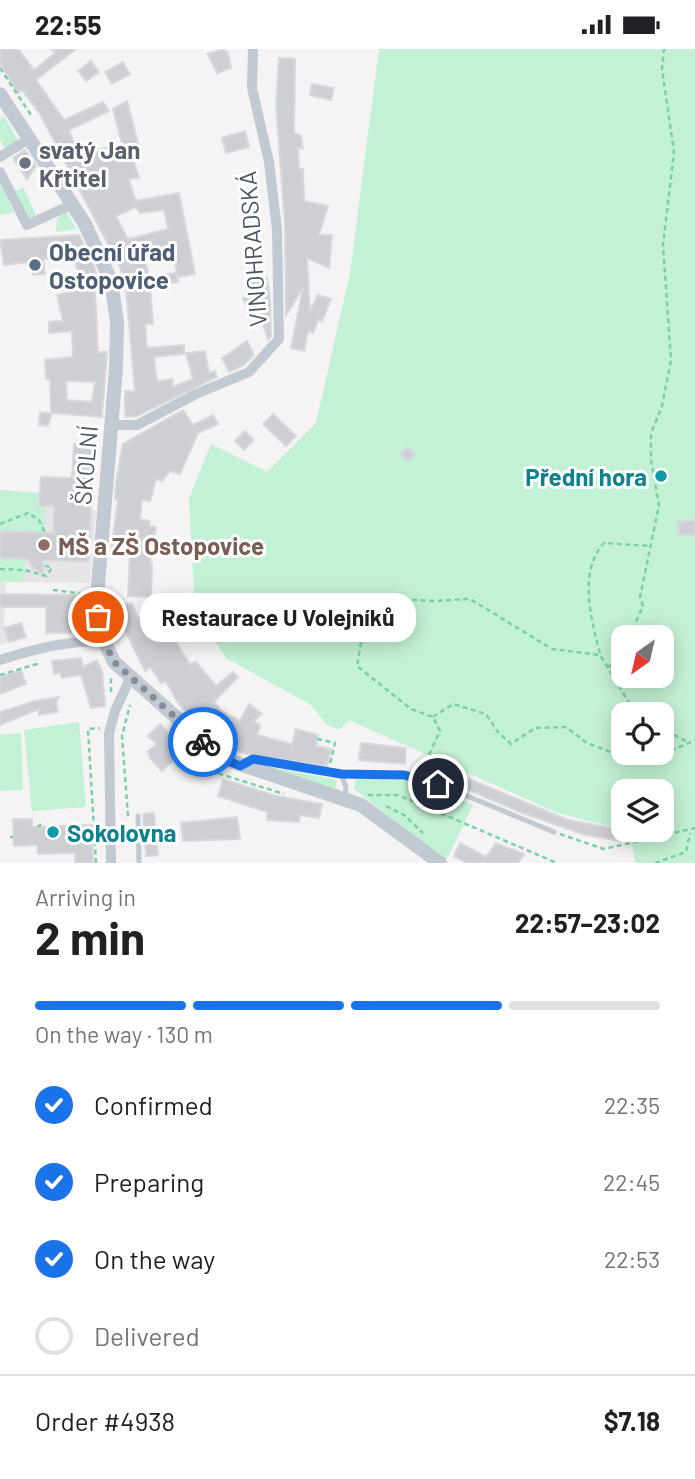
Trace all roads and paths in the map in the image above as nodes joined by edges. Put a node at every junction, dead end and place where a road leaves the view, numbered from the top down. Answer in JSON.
{"nodes":[{"id":1,"x":253,"y":49,"type":"edge"},
{"id":2,"x":664,"y":49,"type":"edge"},
{"id":3,"x":0,"y":93,"type":"edge"},
{"id":4,"x":24,"y":142,"type":"dead end"},
{"id":5,"x":0,"y":157,"type":"edge"},
{"id":6,"x":0,"y":172,"type":"edge"},
{"id":7,"x":73,"y":204,"type":"junction"},
{"id":8,"x":112,"y":425,"type":"junction"},
{"id":9,"x":0,"y":524,"type":"edge"},
{"id":10,"x":45,"y":533,"type":"dead end"},
{"id":11,"x":650,"y":547,"type":"junction"},
{"id":12,"x":43,"y":565,"type":"dead end"},
{"id":13,"x":0,"y":569,"type":"edge"},
{"id":14,"x":53,"y":590,"type":"dead end"},
{"id":15,"x":88,"y":602,"type":"dead end"},
{"id":16,"x":634,"y":625,"type":"edge"},
{"id":17,"x":104,"y":641,"type":"junction"},
{"id":18,"x":600,"y":655,"type":"junction"},
{"id":19,"x":35,"y":656,"type":"dead end"},
{"id":20,"x":0,"y":660,"type":"edge"},
{"id":21,"x":611,"y":664,"type":"edge"},
{"id":22,"x":608,"y":667,"type":"junction"},
{"id":23,"x":108,"y":673,"type":"dead end"},
{"id":24,"x":0,"y":675,"type":"edge"},
{"id":25,"x":130,"y":678,"type":"junction"},
{"id":26,"x":135,"y":701,"type":"dead end"},
{"id":27,"x":629,"y":702,"type":"edge"},
{"id":28,"x":109,"y":703,"type":"dead end"},
{"id":29,"x":433,"y":717,"type":"junction"},
{"id":30,"x":106,"y":727,"type":"dead end"},
{"id":31,"x":674,"y":735,"type":"edge"},
{"id":32,"x":177,"y":736,"type":"dead end"},
{"id":33,"x":317,"y":739,"type":"dead end"},
{"id":34,"x":695,"y":740,"type":"edge"},
{"id":35,"x":690,"y":743,"type":"junction"},
{"id":36,"x":428,"y":761,"type":"dead end"},
{"id":37,"x":243,"y":764,"type":"junction"},
{"id":38,"x":330,"y":768,"type":"dead end"},
{"id":39,"x":341,"y":774,"type":"junction"},
{"id":40,"x":290,"y":796,"type":"dead end"},
{"id":41,"x":345,"y":799,"type":"junction"},
{"id":42,"x":138,"y":816,"type":"dead end"},
{"id":43,"x":128,"y":823,"type":"dead end"},
{"id":44,"x":42,"y":824,"type":"dead end"},
{"id":45,"x":37,"y":827,"type":"dead end"},
{"id":46,"x":695,"y":828,"type":"edge"},
{"id":47,"x":691,"y":831,"type":"junction"},
{"id":48,"x":554,"y":832,"type":"joint"},
{"id":49,"x":96,"y":863,"type":"edge"},
{"id":50,"x":111,"y":863,"type":"edge"},
{"id":51,"x":139,"y":863,"type":"edge"},
{"id":52,"x":440,"y":863,"type":"edge"},
{"id":53,"x":557,"y":863,"type":"edge"},
{"id":54,"x":655,"y":863,"type":"edge"}],
"edges":[{"from":1,"to":8,"type":"street","name":"VINOHRADSKÁ"},
{"from":2,"to":11,"type":"path"},
{"from":3,"to":7,"type":"street","name":"ŠKOLNÍ"},
{"from":4,"to":5,"type":"street"},
{"from":6,"to":7,"type":"street"},
{"from":7,"to":8,"type":"street","name":"ŠKOLNÍ"},
{"from":8,"to":17,"type":"street","name":"ŠKOLNÍ"},
{"from":9,"to":10,"type":"path"},
{"from":11,"to":16,"type":"path"},
{"from":11,"to":18,"type":"path"},
{"from":12,"to":13,"type":"path"},
{"from":14,"to":15,"type":"path"},
{"from":17,"to":20,"type":"street"},
{"from":17,"to":25,"type":"street","name":"ŠKOLNÍ"},
{"from":18,"to":22,"type":"path"},
{"from":18,"to":29,"type":"path"},
{"from":19,"to":24,"type":"path"},
{"from":21,"to":22,"type":"path"},
{"from":22,"to":27,"type":"path"},
{"from":23,"to":28,"type":"path"},
{"from":25,"to":37,"type":"street","name":"ŠKOLNÍ"},
{"from":25,"to":50,"type":"street"},
{"from":26,"to":43,"type":"path"},
{"from":29,"to":35,"type":"path"},
{"from":29,"to":36,"type":"path"},
{"from":30,"to":49,"type":"path"},
{"from":31,"to":35,"type":"path"},
{"from":32,"to":40,"type":"path"},
{"from":33,"to":38,"type":"path"},
{"from":34,"to":35,"type":"path"},
{"from":37,"to":39,"type":"lane"},
{"from":37,"to":41,"type":"street","name":"ŠKOLNÍ"},
{"from":39,"to":41,"type":"lane"},
{"from":39,"to":48,"type":"lane"},
{"from":41,"to":52,"type":"street","name":"ŠKOLNÍ"},
{"from":41,"to":53,"type":"path"},
{"from":42,"to":51,"type":"lane"},
{"from":44,"to":45,"type":"path"},
{"from":46,"to":47,"type":"path"},
{"from":47,"to":48,"type":"path"},
{"from":47,"to":54,"type":"path"}]}
